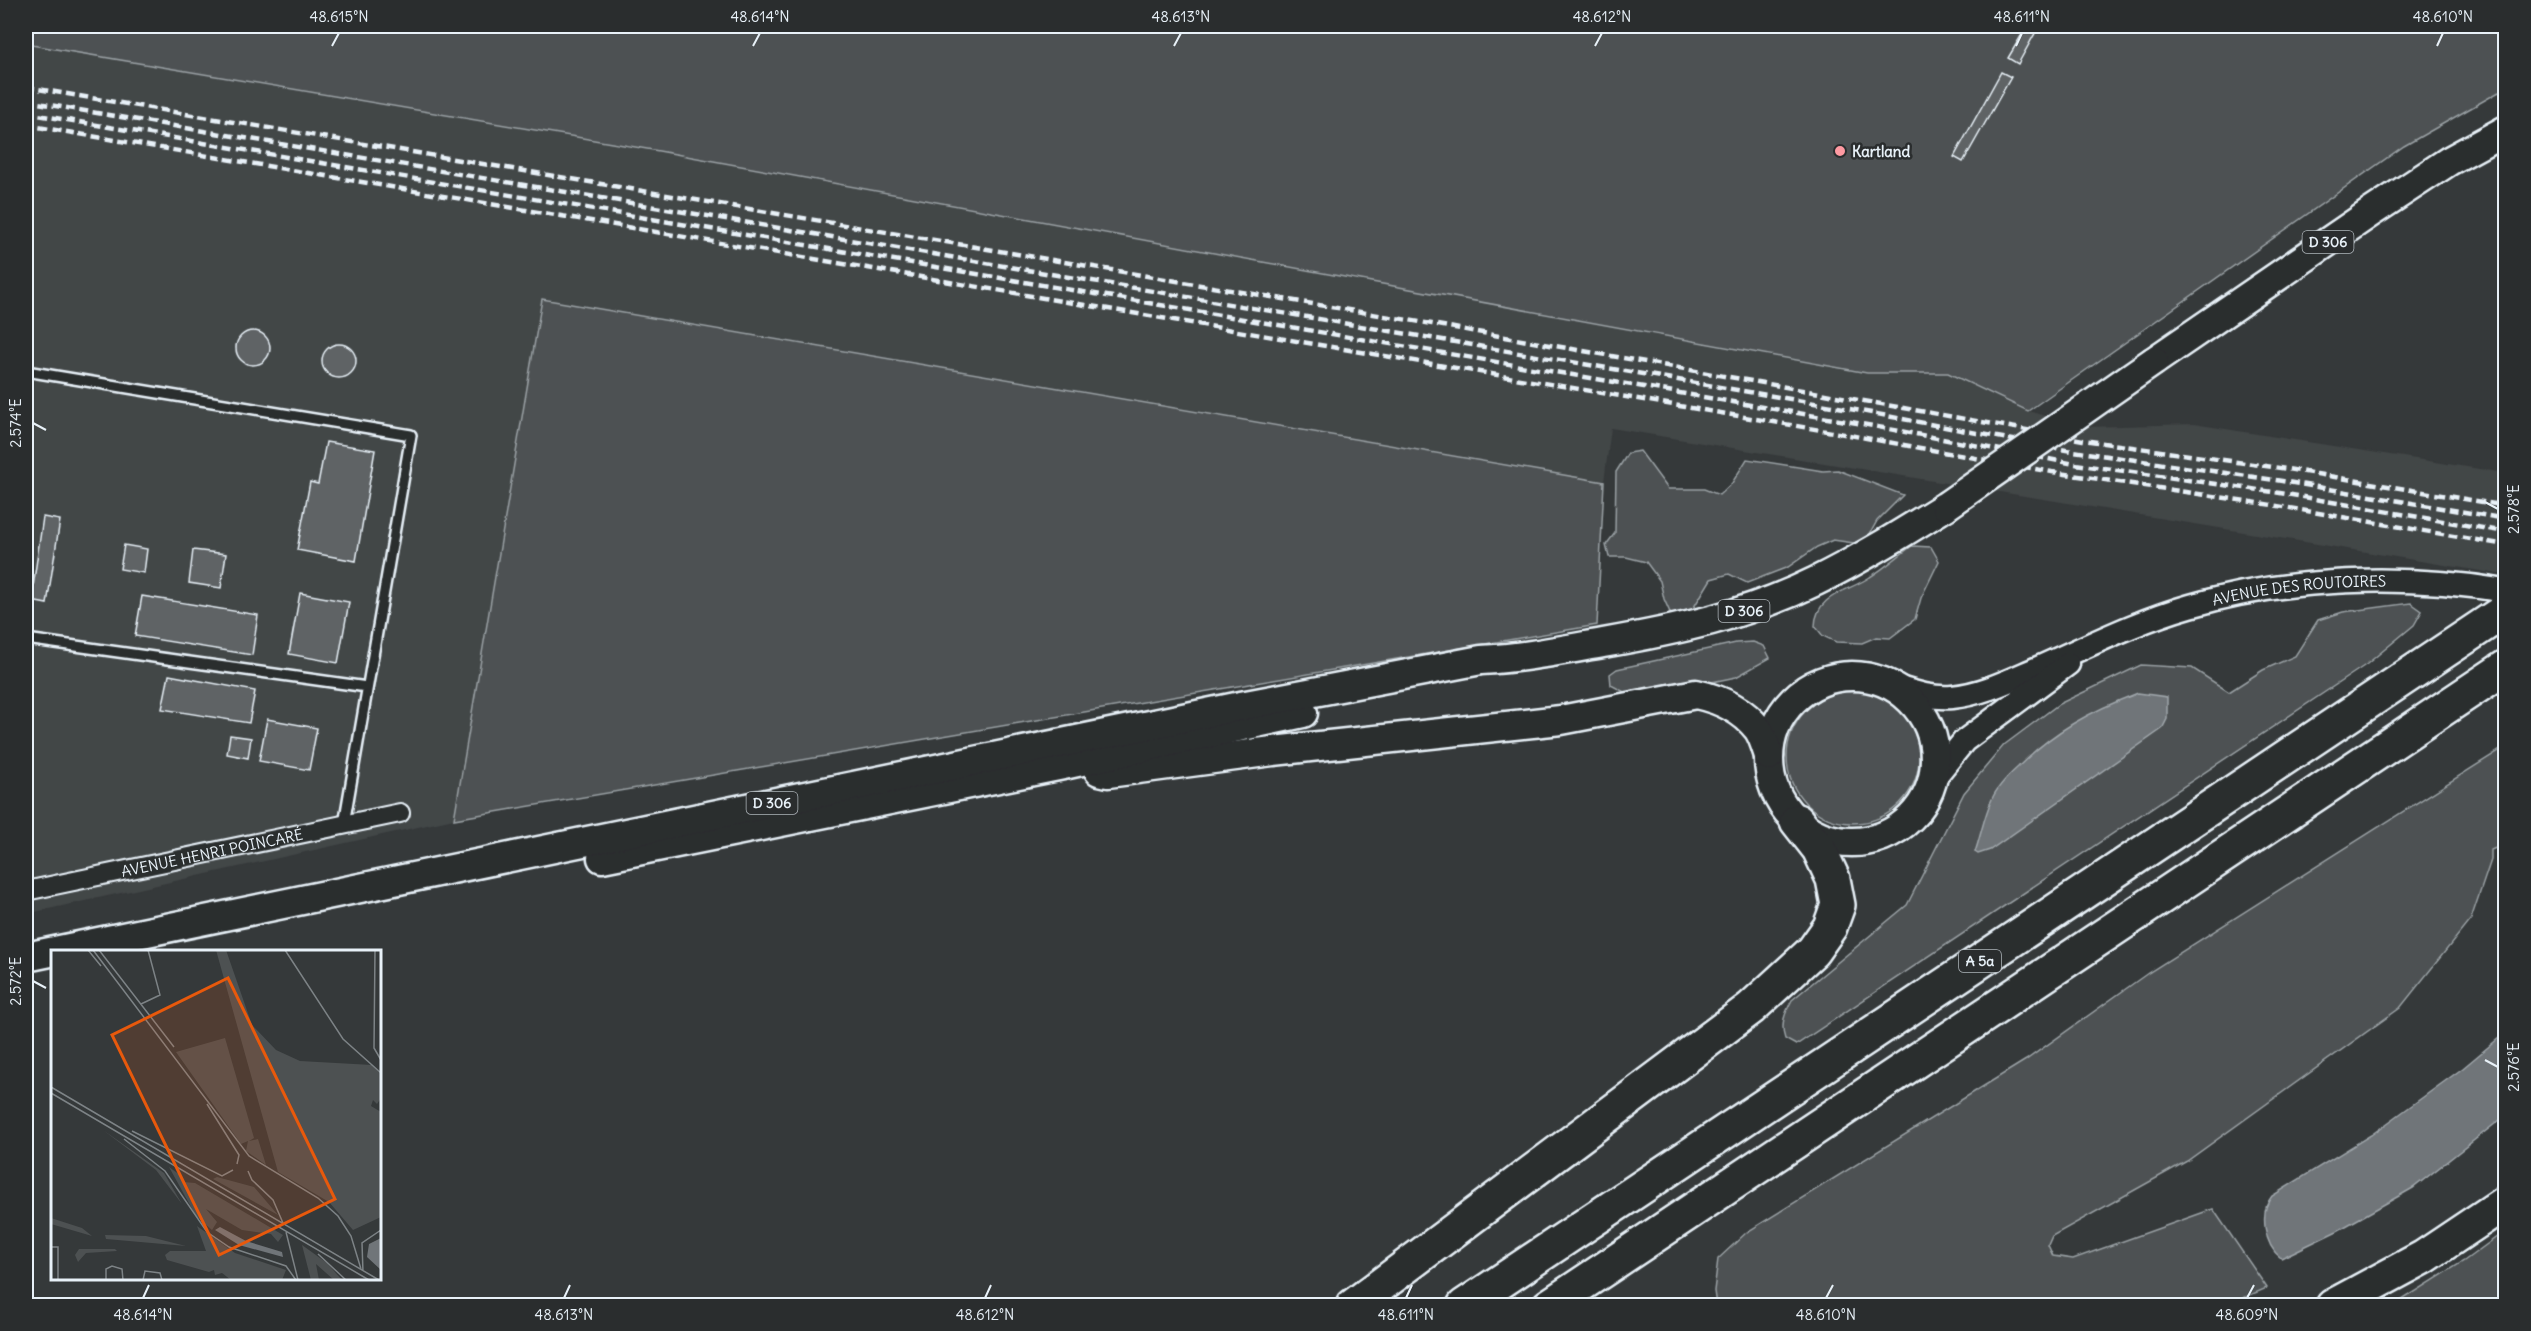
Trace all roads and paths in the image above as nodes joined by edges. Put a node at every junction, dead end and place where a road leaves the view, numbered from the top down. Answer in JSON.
{"nodes":[{"id":1,"x":2505,"y":130,"type":"edge"},
{"id":2,"x":26,"y":371,"type":"edge"},
{"id":3,"x":2502,"y":605,"type":"edge"},
{"id":4,"x":26,"y":639,"type":"edge"},
{"id":5,"x":2098,"y":641,"type":"junction"},
{"id":6,"x":1520,"y":658,"type":"junction"},
{"id":7,"x":2505,"y":667,"type":"edge"},
{"id":8,"x":1886,"y":684,"type":"junction"},
{"id":9,"x":367,"y":687,"type":"junction"},
{"id":10,"x":1769,"y":756,"type":"junction"},
{"id":11,"x":1068,"y":764,"type":"junction"},
{"id":12,"x":1934,"y":778,"type":"junction"},
{"id":13,"x":400,"y":813,"type":"dead end"},
{"id":14,"x":1797,"y":821,"type":"junction"},
{"id":15,"x":344,"y":824,"type":"junction"},
{"id":16,"x":26,"y":891,"type":"edge"},
{"id":17,"x":60,"y":950,"type":"edge"},
{"id":18,"x":147,"y":950,"type":"edge"},
{"id":19,"x":51,"y":952,"type":"edge"},
{"id":20,"x":26,"y":957,"type":"edge"},
{"id":21,"x":51,"y":970,"type":"edge"},
{"id":22,"x":26,"y":976,"type":"edge"},
{"id":23,"x":2505,"y":1202,"type":"edge"},
{"id":24,"x":1353,"y":1305,"type":"edge"},
{"id":25,"x":1464,"y":1305,"type":"edge"},
{"id":26,"x":1549,"y":1305,"type":"edge"},
{"id":27,"x":2333,"y":1305,"type":"edge"}],
"edges":[{"from":1,"to":6,"type":"main road","number":"D 306","bridge":true},
{"from":2,"to":9,"type":"lane"},
{"from":3,"to":5,"type":"street","name":"AVENUE DES ROUTOIRES"},
{"from":3,"to":25,"type":"highway","number":"A 5a"},
{"from":4,"to":9,"type":"lane"},
{"from":5,"to":8,"type":"street","name":"AVENUE DES ROUTOIRES"},
{"from":5,"to":12,"type":"street","name":"AVENUE DES ROUTOIRES"},
{"from":6,"to":11,"type":"main road","number":"D 306"},
{"from":6,"to":17,"type":"main road","number":"D 306"},
{"from":7,"to":26,"type":"highway"},
{"from":8,"to":10,"type":"main road"},
{"from":8,"to":12,"type":"main road"},
{"from":9,"to":15,"type":"lane"},
{"from":10,"to":11,"type":"main road"},
{"from":10,"to":14,"type":"main road"},
{"from":11,"to":18,"type":"main road","number":"D 306"},
{"from":12,"to":14,"type":"main road"},
{"from":13,"to":15,"type":"street","name":"AVENUE HENRI POINCARÉ"},
{"from":14,"to":24,"type":"highway"},
{"from":15,"to":16,"type":"street","name":"AVENUE HENRI POINCARÉ"},
{"from":19,"to":20,"type":"main road","number":"D 306"},
{"from":21,"to":22,"type":"main road"},
{"from":23,"to":27,"type":"highway"}]}
